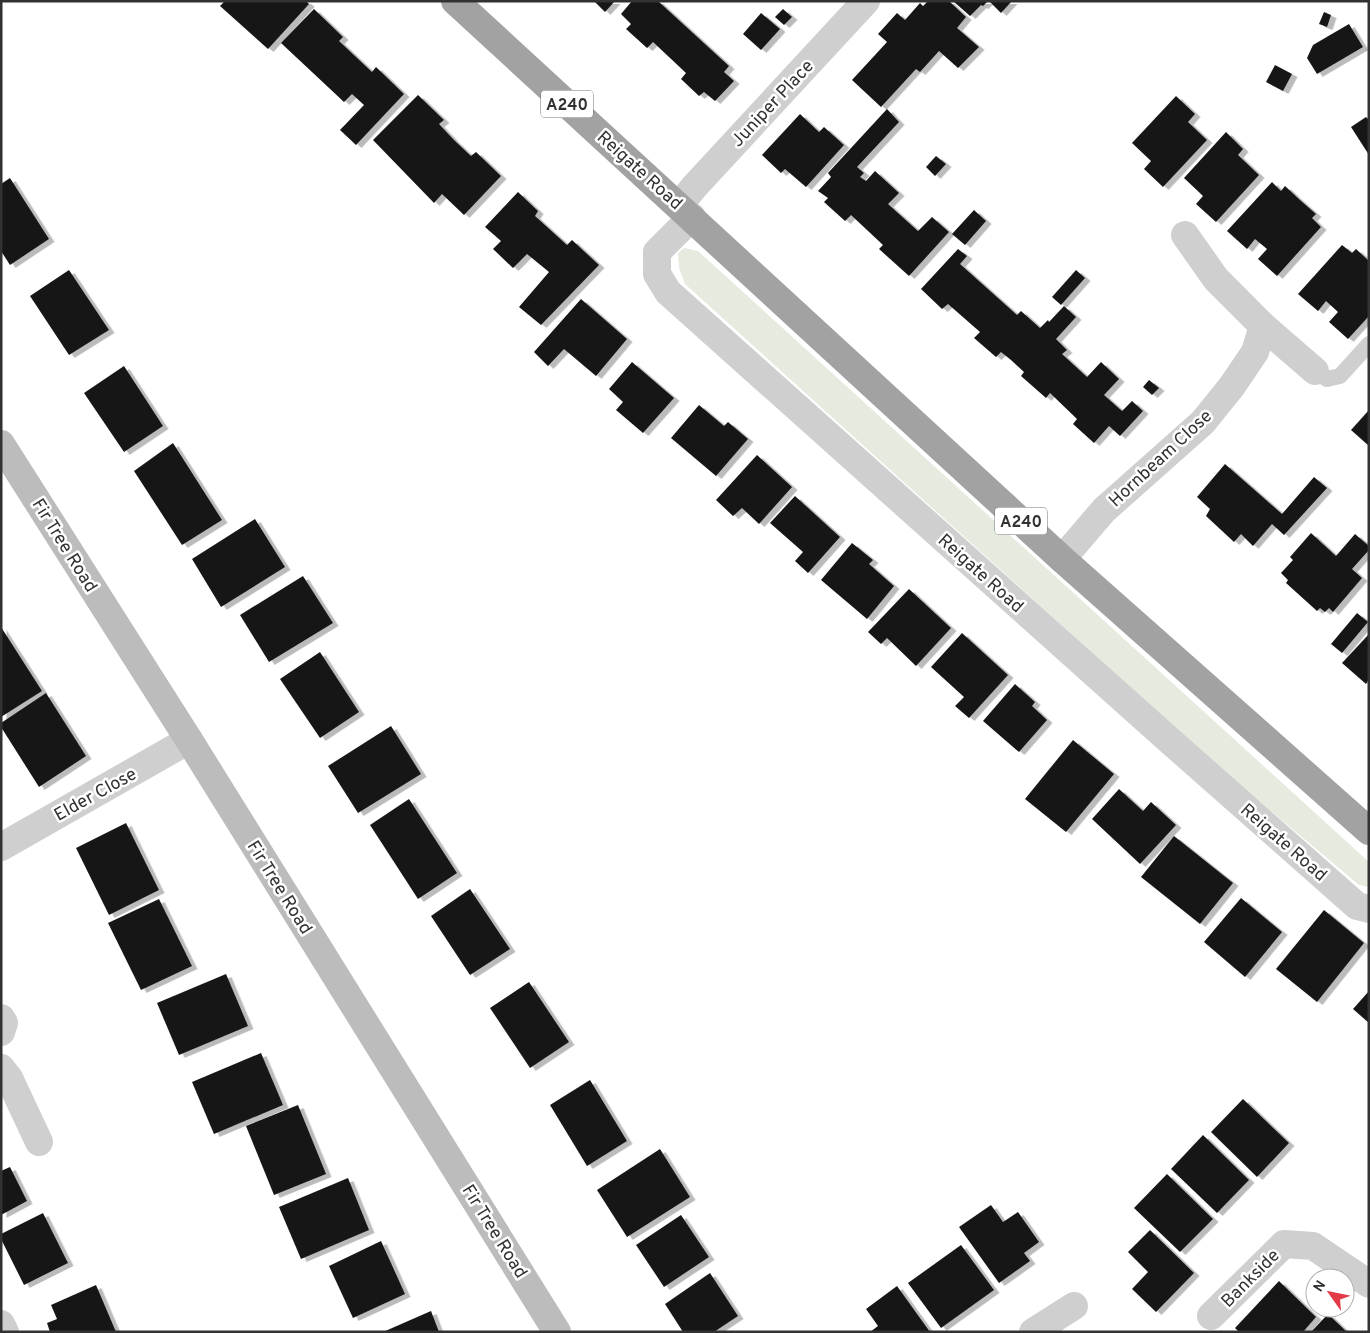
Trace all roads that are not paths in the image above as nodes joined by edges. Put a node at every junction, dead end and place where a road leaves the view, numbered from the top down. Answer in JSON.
{"nodes":[{"id":1,"x":455,"y":1,"type":"edge"},
{"id":2,"x":866,"y":1,"type":"edge"},
{"id":3,"x":685,"y":212,"type":"junction"},
{"id":4,"x":1184,"y":235,"type":"dead end"},
{"id":5,"x":1263,"y":326,"type":"junction"},
{"id":6,"x":1369,"y":344,"type":"edge"},
{"id":7,"x":1314,"y":370,"type":"joint"},
{"id":8,"x":1,"y":444,"type":"edge"},
{"id":9,"x":1062,"y":559,"type":"junction"},
{"id":10,"x":189,"y":740,"type":"junction"},
{"id":11,"x":1369,"y":831,"type":"edge"},
{"id":12,"x":1,"y":847,"type":"edge"},
{"id":13,"x":1369,"y":908,"type":"edge"},
{"id":14,"x":1,"y":1018,"type":"edge"},
{"id":15,"x":1,"y":1032,"type":"edge"},
{"id":16,"x":1,"y":1068,"type":"edge"},
{"id":17,"x":39,"y":1142,"type":"dead end"},
{"id":18,"x":1369,"y":1284,"type":"edge"},
{"id":19,"x":1074,"y":1306,"type":"dead end"},
{"id":20,"x":1211,"y":1316,"type":"dead end"},
{"id":21,"x":1,"y":1324,"type":"edge"},
{"id":22,"x":5,"y":1332,"type":"edge"},
{"id":23,"x":557,"y":1332,"type":"edge"},
{"id":24,"x":1033,"y":1332,"type":"edge"}],
"edges":[{"from":1,"to":3,"type":"highway","name":"Reigate Road","number":"A240"},
{"from":2,"to":3,"type":"street","name":"Juniper Place"},
{"from":3,"to":9,"type":"highway","name":"Reigate Road","number":"A240"},
{"from":3,"to":13,"type":"street","name":"Reigate Road"},
{"from":4,"to":5,"type":"street"},
{"from":5,"to":7,"type":"street"},
{"from":5,"to":9,"type":"street","name":"Hornbeam Close"},
{"from":6,"to":7,"type":"lane"},
{"from":8,"to":10,"type":"main road","name":"Fir Tree Road"},
{"from":9,"to":11,"type":"highway","name":"Reigate Road","number":"A240"},
{"from":10,"to":12,"type":"street","name":"Elder Close"},
{"from":10,"to":23,"type":"main road","name":"Fir Tree Road"},
{"from":14,"to":15,"type":"street"},
{"from":16,"to":17,"type":"street"},
{"from":18,"to":20,"type":"street","name":"Bankside"},
{"from":19,"to":24,"type":"street"},
{"from":21,"to":22,"type":"street"}]}
